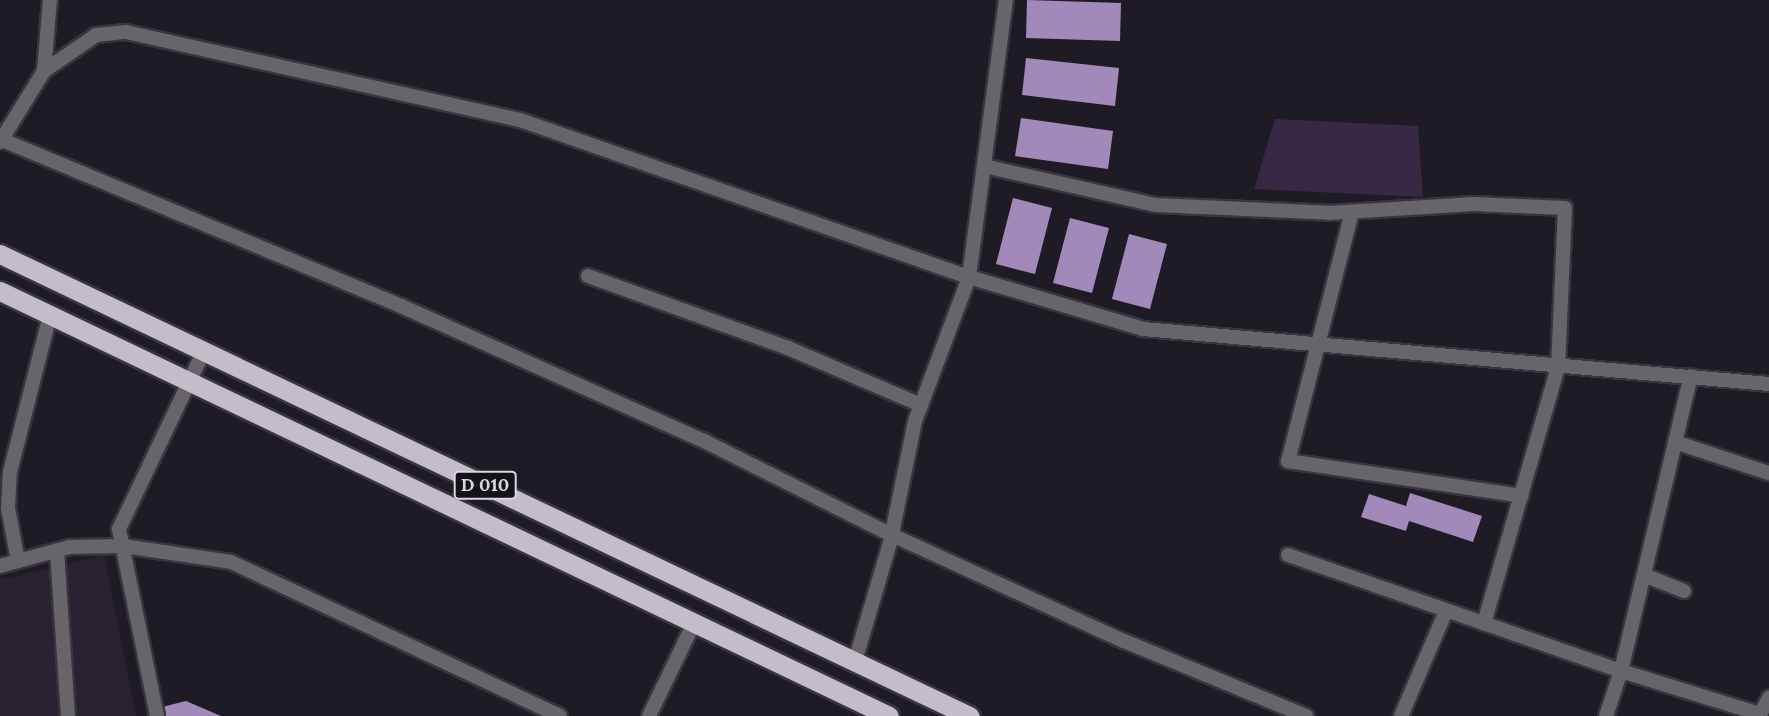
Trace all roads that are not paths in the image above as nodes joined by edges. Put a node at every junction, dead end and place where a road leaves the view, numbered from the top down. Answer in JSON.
{"nodes":[{"id":1,"x":50,"y":0,"type":"edge"},
{"id":2,"x":1006,"y":0,"type":"edge"},
{"id":3,"x":44,"y":71,"type":"junction"},
{"id":4,"x":0,"y":140,"type":"edge"},
{"id":5,"x":984,"y":166,"type":"junction"},
{"id":6,"x":1352,"y":212,"type":"junction"},
{"id":7,"x":0,"y":254,"type":"edge"},
{"id":8,"x":588,"y":276,"type":"dead end"},
{"id":9,"x":969,"y":277,"type":"junction"},
{"id":10,"x":0,"y":291,"type":"edge"},
{"id":11,"x":50,"y":315,"type":"junction"},
{"id":12,"x":1314,"y":345,"type":"junction"},
{"id":13,"x":204,"y":351,"type":"junction"},
{"id":14,"x":1558,"y":367,"type":"junction"},
{"id":15,"x":1691,"y":376,"type":"junction"},
{"id":16,"x":190,"y":381,"type":"junction"},
{"id":17,"x":1769,"y":384,"type":"edge"},
{"id":18,"x":921,"y":405,"type":"junction"},
{"id":19,"x":1675,"y":442,"type":"junction"},
{"id":20,"x":1769,"y":473,"type":"edge"},
{"id":21,"x":1521,"y":496,"type":"junction"},
{"id":22,"x":892,"y":535,"type":"junction"},
{"id":23,"x":123,"y":546,"type":"junction"},
{"id":24,"x":57,"y":551,"type":"junction"},
{"id":25,"x":1288,"y":555,"type":"dead end"},
{"id":26,"x":18,"y":561,"type":"junction"},
{"id":27,"x":0,"y":566,"type":"edge"},
{"id":28,"x":1644,"y":575,"type":"junction"},
{"id":29,"x":1684,"y":591,"type":"dead end"},
{"id":30,"x":1446,"y":611,"type":"junction"},
{"id":31,"x":694,"y":624,"type":"junction"},
{"id":32,"x":1484,"y":624,"type":"junction"},
{"id":33,"x":855,"y":661,"type":"junction"},
{"id":34,"x":1621,"y":671,"type":"junction"},
{"id":35,"x":1769,"y":698,"type":"edge"},
{"id":36,"x":860,"y":710,"type":"edge"},
{"id":37,"x":1759,"y":715,"type":"edge"},
{"id":38,"x":68,"y":716,"type":"edge"},
{"id":39,"x":157,"y":716,"type":"edge"},
{"id":40,"x":560,"y":716,"type":"edge"},
{"id":41,"x":649,"y":716,"type":"edge"},
{"id":42,"x":889,"y":716,"type":"edge"},
{"id":43,"x":969,"y":716,"type":"edge"},
{"id":44,"x":1306,"y":716,"type":"edge"},
{"id":45,"x":1401,"y":716,"type":"edge"},
{"id":46,"x":1606,"y":716,"type":"edge"}],
"edges":[{"from":1,"to":3,"type":"street"},
{"from":2,"to":5,"type":"street"},
{"from":3,"to":4,"type":"street"},
{"from":3,"to":9,"type":"street"},
{"from":4,"to":22,"type":"street"},
{"from":5,"to":6,"type":"street"},
{"from":5,"to":9,"type":"street"},
{"from":6,"to":12,"type":"street"},
{"from":6,"to":14,"type":"street"},
{"from":7,"to":13,"type":"highway","number":"D 010"},
{"from":8,"to":18,"type":"street"},
{"from":9,"to":12,"type":"street"},
{"from":9,"to":18,"type":"street"},
{"from":10,"to":11,"type":"highway","number":"D 010"},
{"from":11,"to":16,"type":"highway","number":"D 010"},
{"from":11,"to":26,"type":"street"},
{"from":12,"to":14,"type":"street"},
{"from":12,"to":21,"type":"street"},
{"from":13,"to":16,"type":"street"},
{"from":13,"to":33,"type":"highway","number":"D 010"},
{"from":14,"to":15,"type":"street"},
{"from":14,"to":21,"type":"street"},
{"from":15,"to":17,"type":"street"},
{"from":15,"to":19,"type":"street"},
{"from":16,"to":23,"type":"street"},
{"from":16,"to":31,"type":"highway","number":"D 010"},
{"from":18,"to":22,"type":"street"},
{"from":19,"to":20,"type":"street"},
{"from":19,"to":28,"type":"street"},
{"from":21,"to":32,"type":"street"},
{"from":22,"to":33,"type":"street"},
{"from":22,"to":44,"type":"street"},
{"from":23,"to":24,"type":"street"},
{"from":23,"to":39,"type":"street"},
{"from":23,"to":40,"type":"street"},
{"from":24,"to":26,"type":"street"},
{"from":24,"to":38,"type":"street"},
{"from":25,"to":30,"type":"street"},
{"from":26,"to":27,"type":"street"},
{"from":28,"to":29,"type":"street"},
{"from":28,"to":34,"type":"street"},
{"from":30,"to":32,"type":"street"},
{"from":30,"to":45,"type":"street"},
{"from":31,"to":36,"type":"highway","number":"D 010"},
{"from":31,"to":41,"type":"street"},
{"from":32,"to":34,"type":"street"},
{"from":33,"to":43,"type":"highway","number":"D 010"},
{"from":34,"to":37,"type":"street"},
{"from":34,"to":46,"type":"street"},
{"from":35,"to":37,"type":"street"},
{"from":36,"to":42,"type":"highway","number":"D 010"}]}
